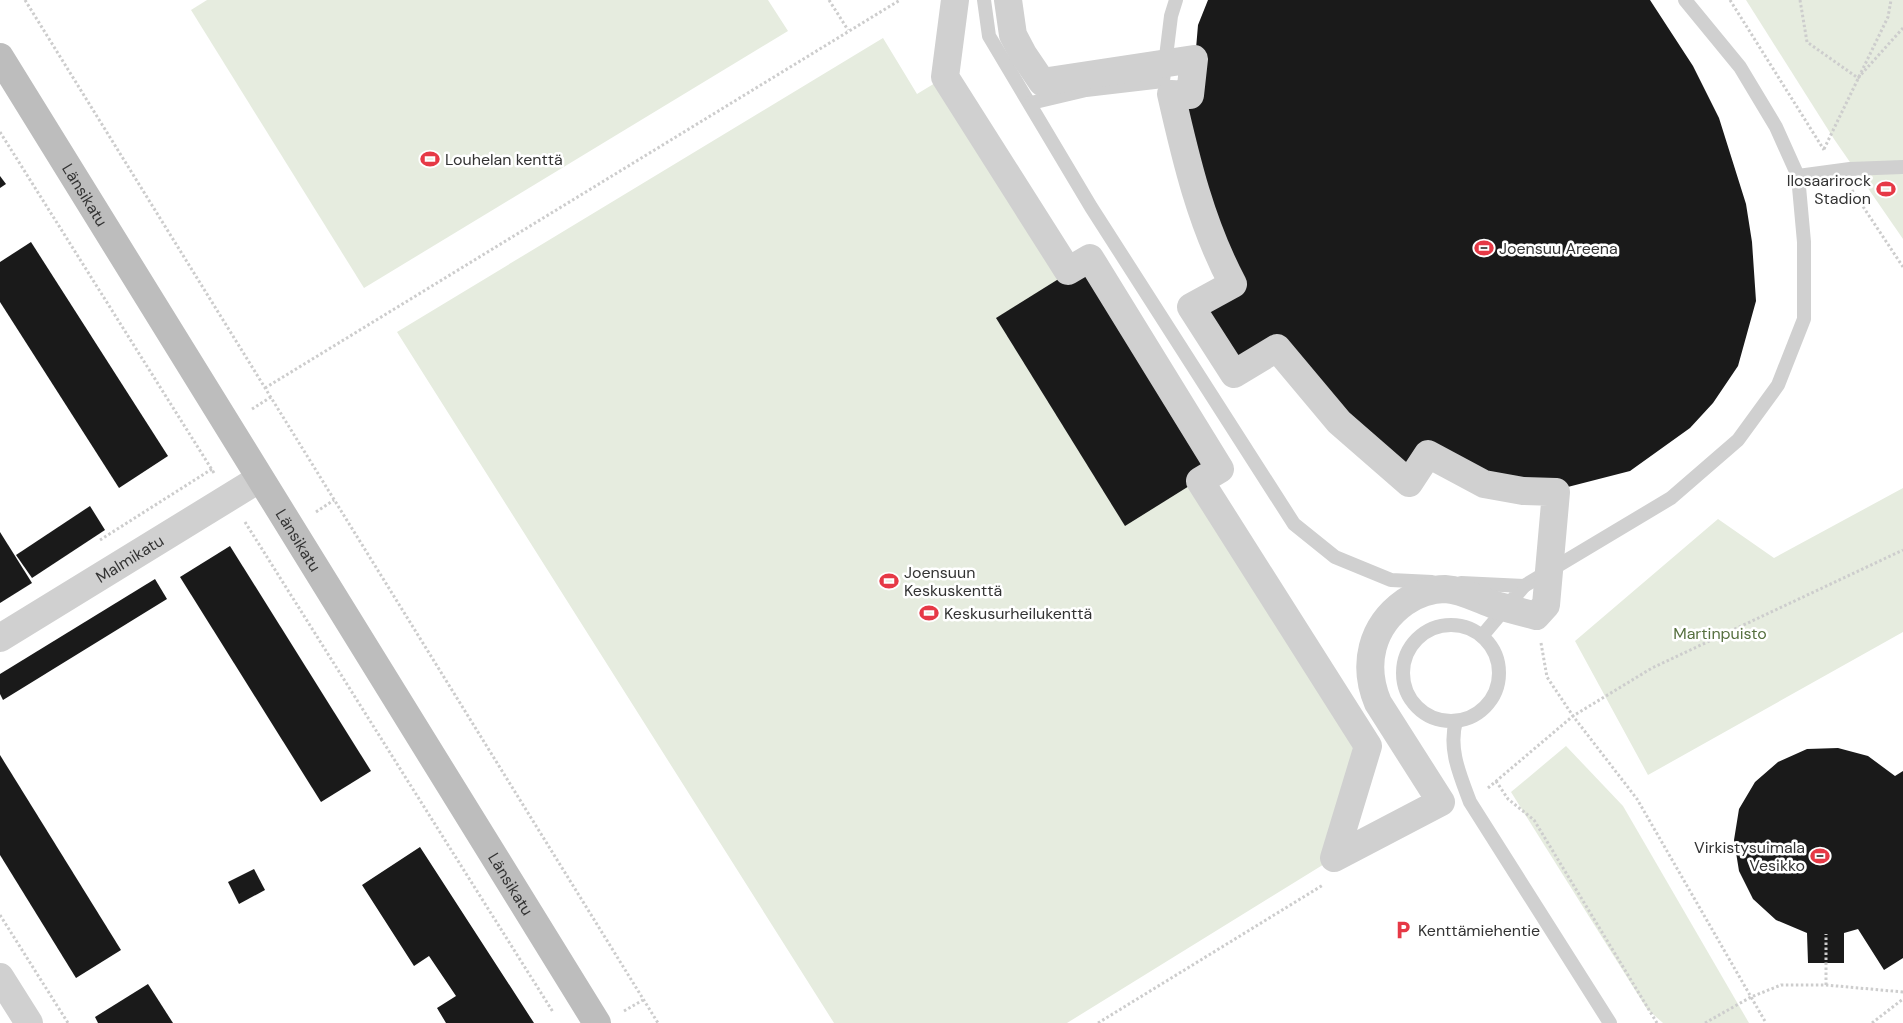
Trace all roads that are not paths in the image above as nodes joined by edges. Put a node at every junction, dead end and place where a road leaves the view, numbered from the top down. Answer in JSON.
{"nodes":[{"id":1,"x":955,"y":0,"type":"edge"},
{"id":2,"x":984,"y":0,"type":"edge"},
{"id":3,"x":1008,"y":0,"type":"edge"},
{"id":4,"x":1176,"y":0,"type":"edge"},
{"id":5,"x":1685,"y":0,"type":"edge"},
{"id":6,"x":1693,"y":6,"type":"edge"},
{"id":7,"x":0,"y":57,"type":"edge"},
{"id":8,"x":1165,"y":64,"type":"junction"},
{"id":9,"x":1031,"y":103,"type":"junction"},
{"id":10,"x":1903,"y":167,"type":"edge"},
{"id":11,"x":1798,"y":176,"type":"junction"},
{"id":12,"x":259,"y":479,"type":"junction"},
{"id":13,"x":1550,"y":572,"type":"junction"},
{"id":14,"x":1524,"y":586,"type":"junction"},
{"id":15,"x":1506,"y":607,"type":"junction"},
{"id":16,"x":1482,"y":636,"type":"junction"},
{"id":17,"x":0,"y":638,"type":"edge"},
{"id":18,"x":1456,"y":721,"type":"junction"},
{"id":19,"x":0,"y":976,"type":"edge"},
{"id":20,"x":29,"y":1023,"type":"edge"},
{"id":21,"x":598,"y":1023,"type":"edge"},
{"id":22,"x":1610,"y":1023,"type":"edge"}],
"edges":[{"from":1,"to":15,"type":"street"},
{"from":2,"to":9,"type":"lane"},
{"from":3,"to":8,"type":"street"},
{"from":4,"to":8,"type":"lane"},
{"from":5,"to":6,"type":"lane"},
{"from":6,"to":11,"type":"lane"},
{"from":7,"to":12,"type":"street","name":"Länsikatu"},
{"from":8,"to":9,"type":"lane"},
{"from":8,"to":13,"type":"street"},
{"from":9,"to":14,"type":"lane"},
{"from":10,"to":11,"type":"lane"},
{"from":11,"to":13,"type":"lane"},
{"from":12,"to":17,"type":"street","name":"Malmikatu"},
{"from":12,"to":21,"type":"street","name":"Länsikatu"},
{"from":13,"to":14,"type":"lane"},
{"from":13,"to":15,"type":"street"},
{"from":14,"to":15,"type":"lane"},
{"from":15,"to":16,"type":"lane"},
{"from":16,"to":18,"type":"lane"},
{"from":16,"to":18,"type":"lane"},
{"from":18,"to":22,"type":"lane"},
{"from":19,"to":20,"type":"street"}]}
